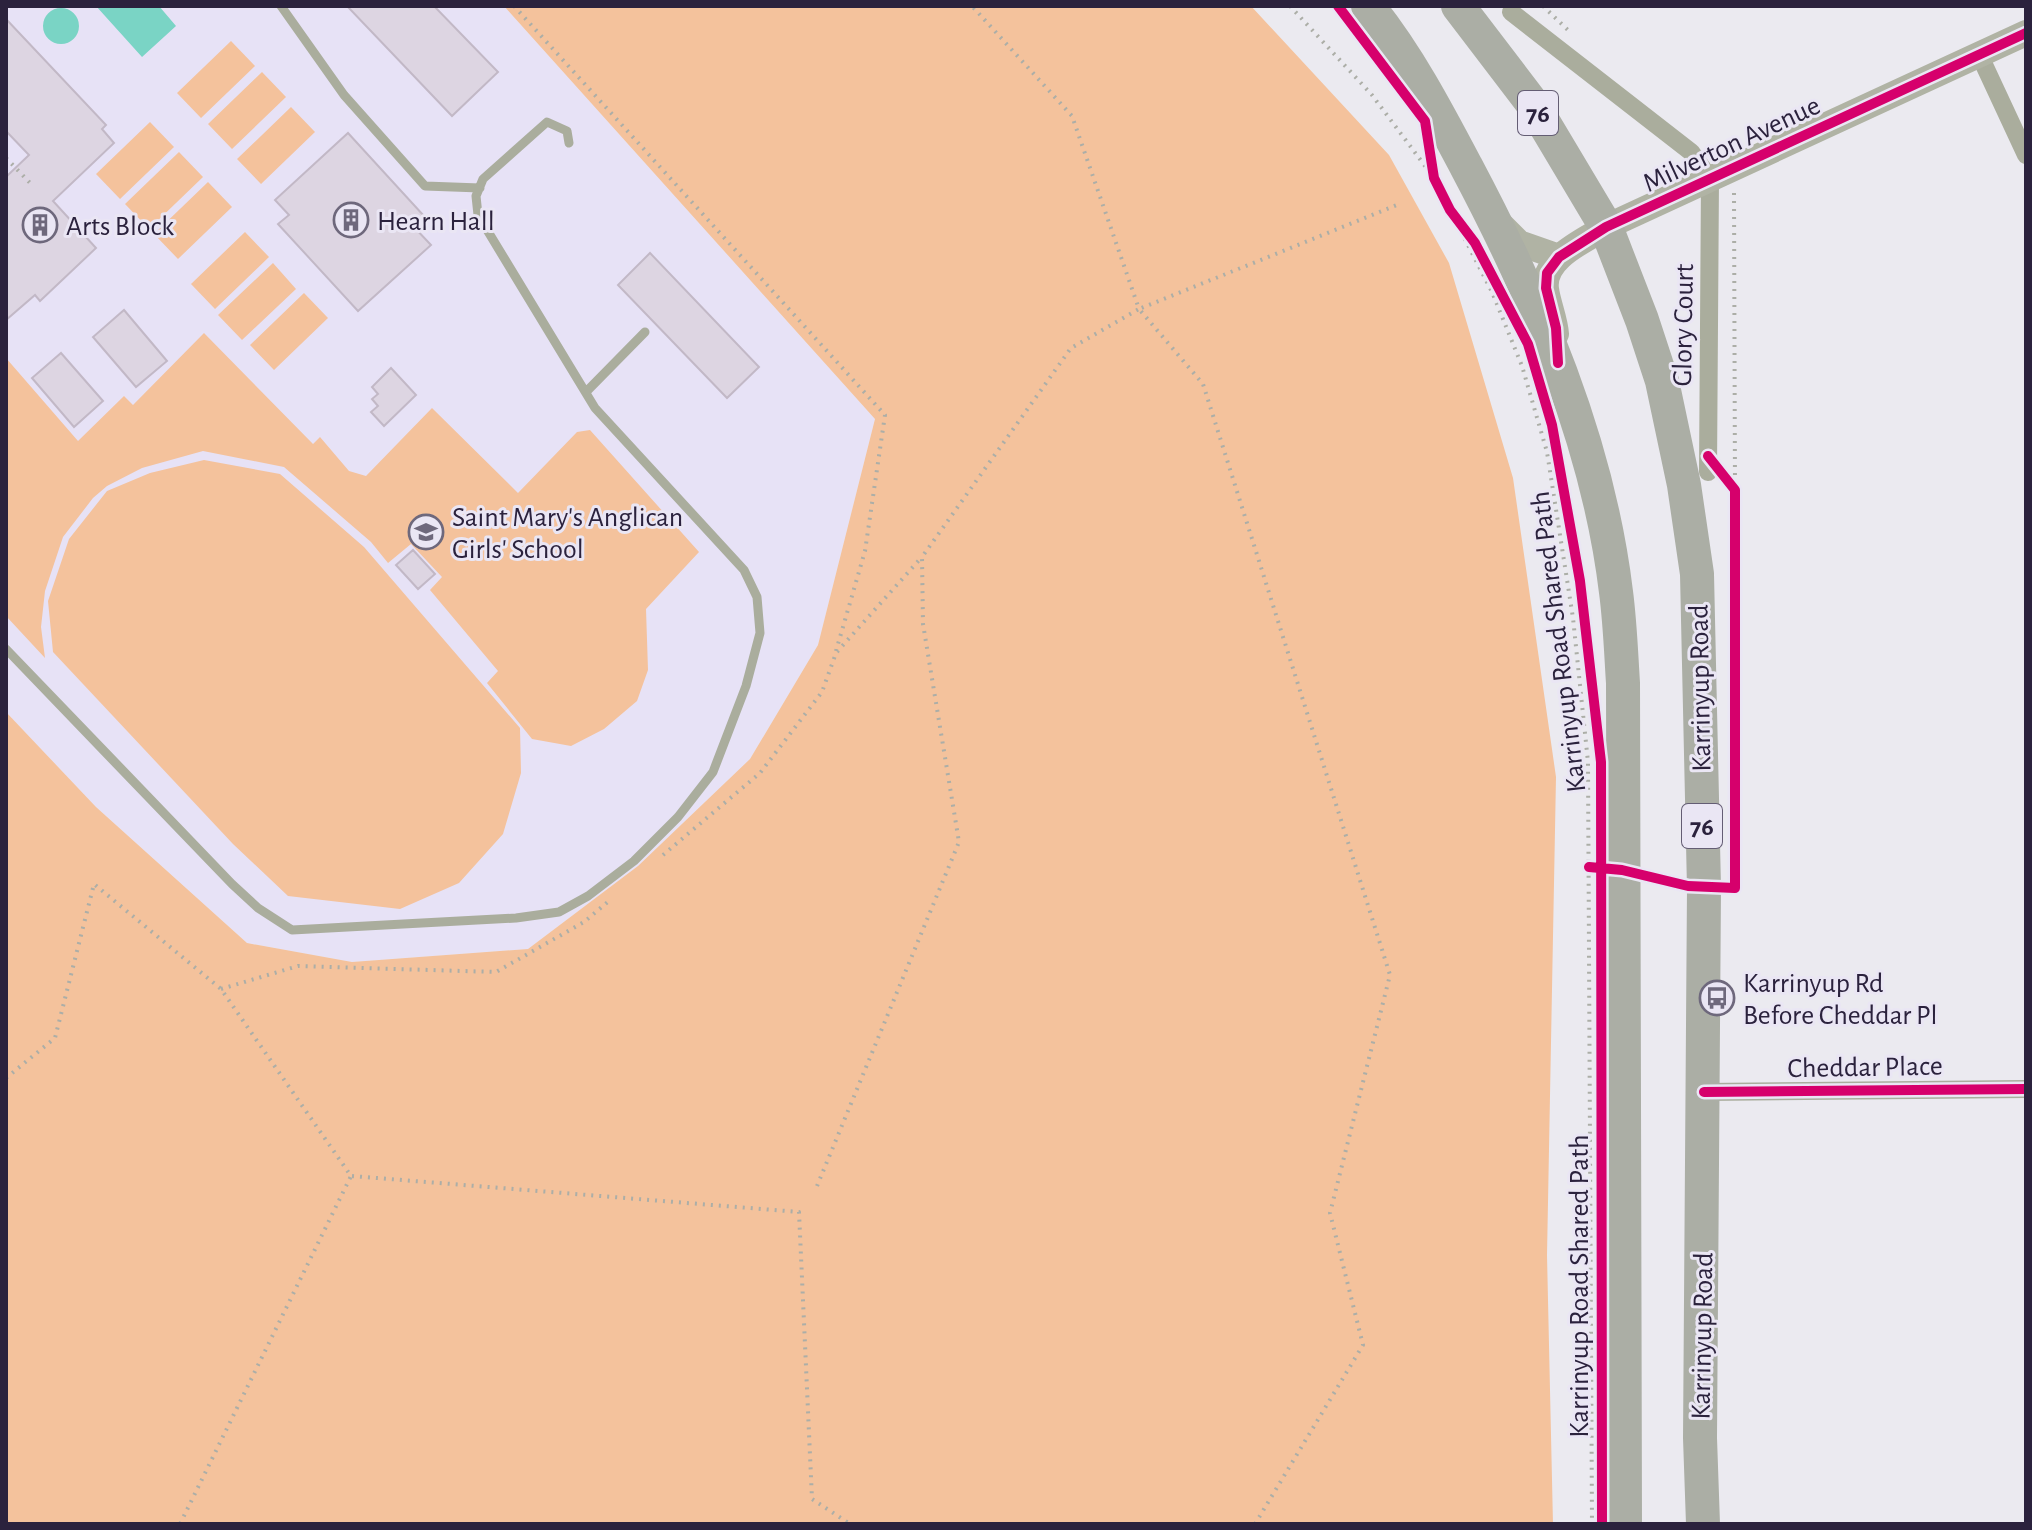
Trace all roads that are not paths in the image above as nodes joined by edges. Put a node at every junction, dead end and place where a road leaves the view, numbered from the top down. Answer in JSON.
{"nodes":[{"id":1,"x":281,"y":6,"type":"edge"},
{"id":2,"x":1368,"y":6,"type":"edge"},
{"id":3,"x":1458,"y":6,"type":"edge"},
{"id":4,"x":1511,"y":12,"type":"dead end"},
{"id":5,"x":2026,"y":33,"type":"edge"},
{"id":6,"x":1979,"y":54,"type":"junction"},
{"id":7,"x":569,"y":143,"type":"dead end"},
{"id":8,"x":2026,"y":155,"type":"edge"},
{"id":9,"x":1710,"y":179,"type":"junction"},
{"id":10,"x":480,"y":188,"type":"junction"},
{"id":11,"x":1491,"y":213,"type":"junction"},
{"id":12,"x":1606,"y":227,"type":"junction"},
{"id":13,"x":1559,"y":257,"type":"junction"},
{"id":14,"x":645,"y":332,"type":"dead end"},
{"id":15,"x":1542,"y":364,"type":"junction"},
{"id":16,"x":586,"y":392,"type":"junction"},
{"id":17,"x":1708,"y":464,"type":"road end"},
{"id":18,"x":6,"y":649,"type":"edge"},
{"id":19,"x":2026,"y":1089,"type":"edge"},
{"id":20,"x":1704,"y":1092,"type":"junction"},
{"id":21,"x":1620,"y":1520,"type":"edge"},
{"id":22,"x":1703,"y":1524,"type":"edge"}],
"edges":[{"from":1,"to":10,"type":"lane"},
{"from":2,"to":11,"type":"highway"},
{"from":3,"to":12,"type":"highway","name":"Karrinyup Road","number":"76"},
{"from":4,"to":9,"type":"street"},
{"from":5,"to":6,"type":"street","name":"Milverton Avenue"},
{"from":6,"to":8,"type":"street"},
{"from":6,"to":9,"type":"street","name":"Milverton Avenue"},
{"from":7,"to":10,"type":"lane"},
{"from":9,"to":12,"type":"street","name":"Milverton Avenue"},
{"from":9,"to":17,"type":"street","name":"Glory Court"},
{"from":10,"to":16,"type":"lane"},
{"from":11,"to":13,"type":"street"},
{"from":11,"to":15,"type":"highway"},
{"from":12,"to":13,"type":"street","name":"Milverton Avenue"},
{"from":12,"to":20,"type":"highway","name":"Karrinyup Road","number":"76"},
{"from":13,"to":15,"type":"street"},
{"from":14,"to":16,"type":"lane"},
{"from":15,"to":21,"type":"highway"},
{"from":16,"to":18,"type":"lane"},
{"from":19,"to":20,"type":"street","name":"Cheddar Place"},
{"from":20,"to":22,"type":"highway","name":"Karrinyup Road","number":"76"}]}
